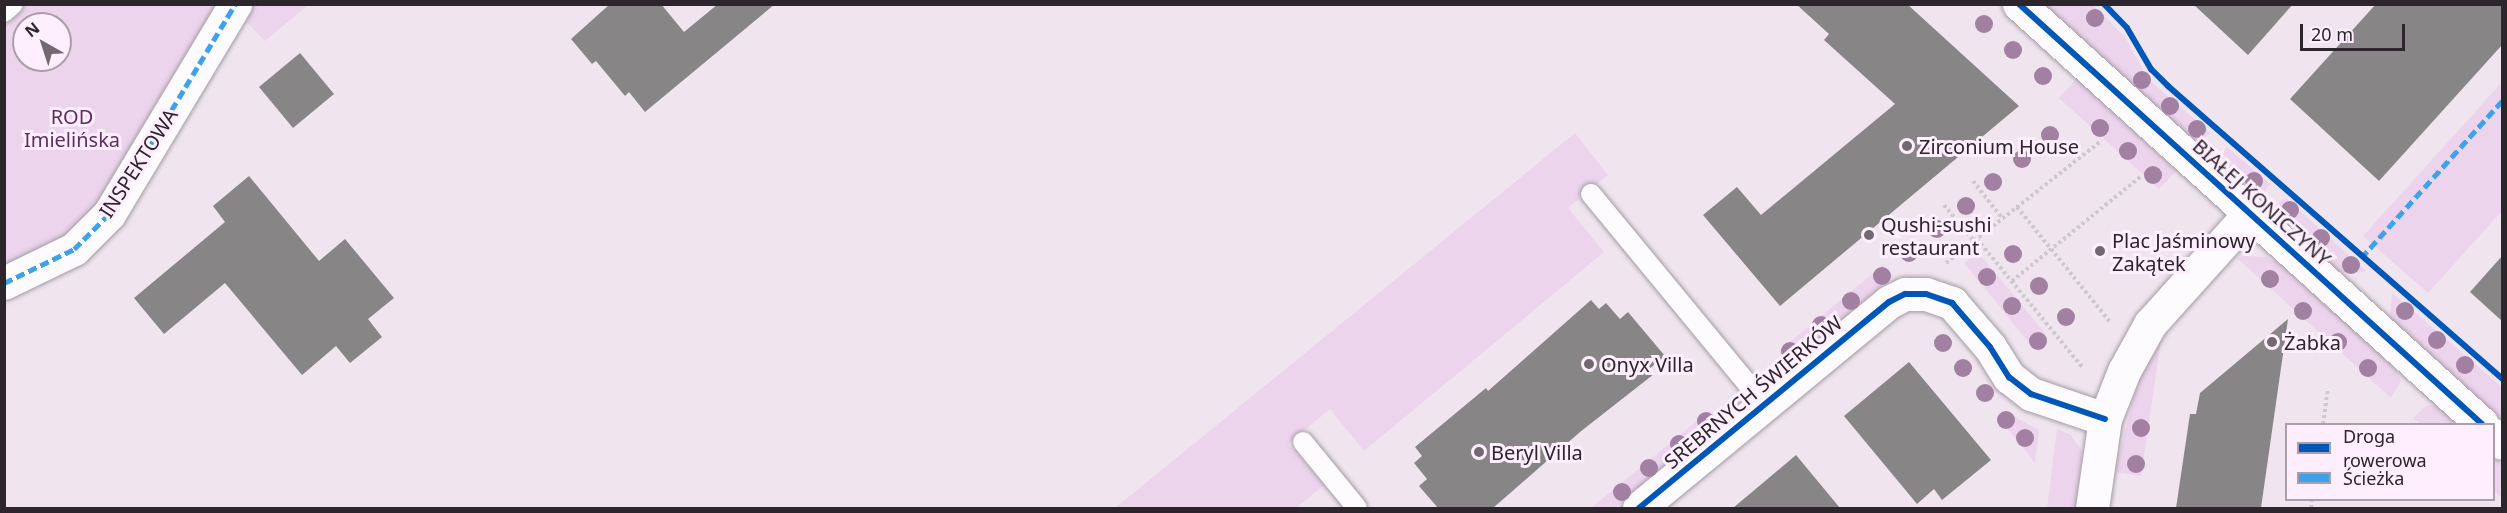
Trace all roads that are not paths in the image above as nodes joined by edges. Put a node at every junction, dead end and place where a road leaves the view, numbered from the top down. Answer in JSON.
{"nodes":[{"id":1,"x":13,"y":4,"type":"edge"},
{"id":2,"x":235,"y":4,"type":"edge"},
{"id":3,"x":2019,"y":4,"type":"edge"},
{"id":4,"x":4,"y":12,"type":"edge"},
{"id":5,"x":1591,"y":194,"type":"dead end"},
{"id":6,"x":2250,"y":213,"type":"junction"},
{"id":7,"x":4,"y":283,"type":"edge"},
{"id":8,"x":1764,"y":404,"type":"junction"},
{"id":9,"x":2105,"y":419,"type":"junction"},
{"id":10,"x":2481,"y":423,"type":"edge"},
{"id":11,"x":1303,"y":442,"type":"dead end"},
{"id":12,"x":1357,"y":508,"type":"edge"},
{"id":13,"x":1639,"y":508,"type":"edge"},
{"id":14,"x":2092,"y":508,"type":"edge"}],
"edges":[{"from":1,"to":4,"type":"lane"},
{"from":2,"to":7,"type":"street","name":"INSPEKTOWA"},
{"from":3,"to":6,"type":"street","name":"BIAŁEJ KONICZYNY"},
{"from":5,"to":8,"type":"lane"},
{"from":6,"to":9,"type":"street"},
{"from":6,"to":10,"type":"street","name":"BIAŁEJ KONICZYNY"},
{"from":8,"to":9,"type":"street","name":"SREBRNYCH ŚWIERKÓW"},
{"from":8,"to":13,"type":"street","name":"SREBRNYCH ŚWIERKÓW"},
{"from":9,"to":14,"type":"street"},
{"from":11,"to":12,"type":"lane"}]}
